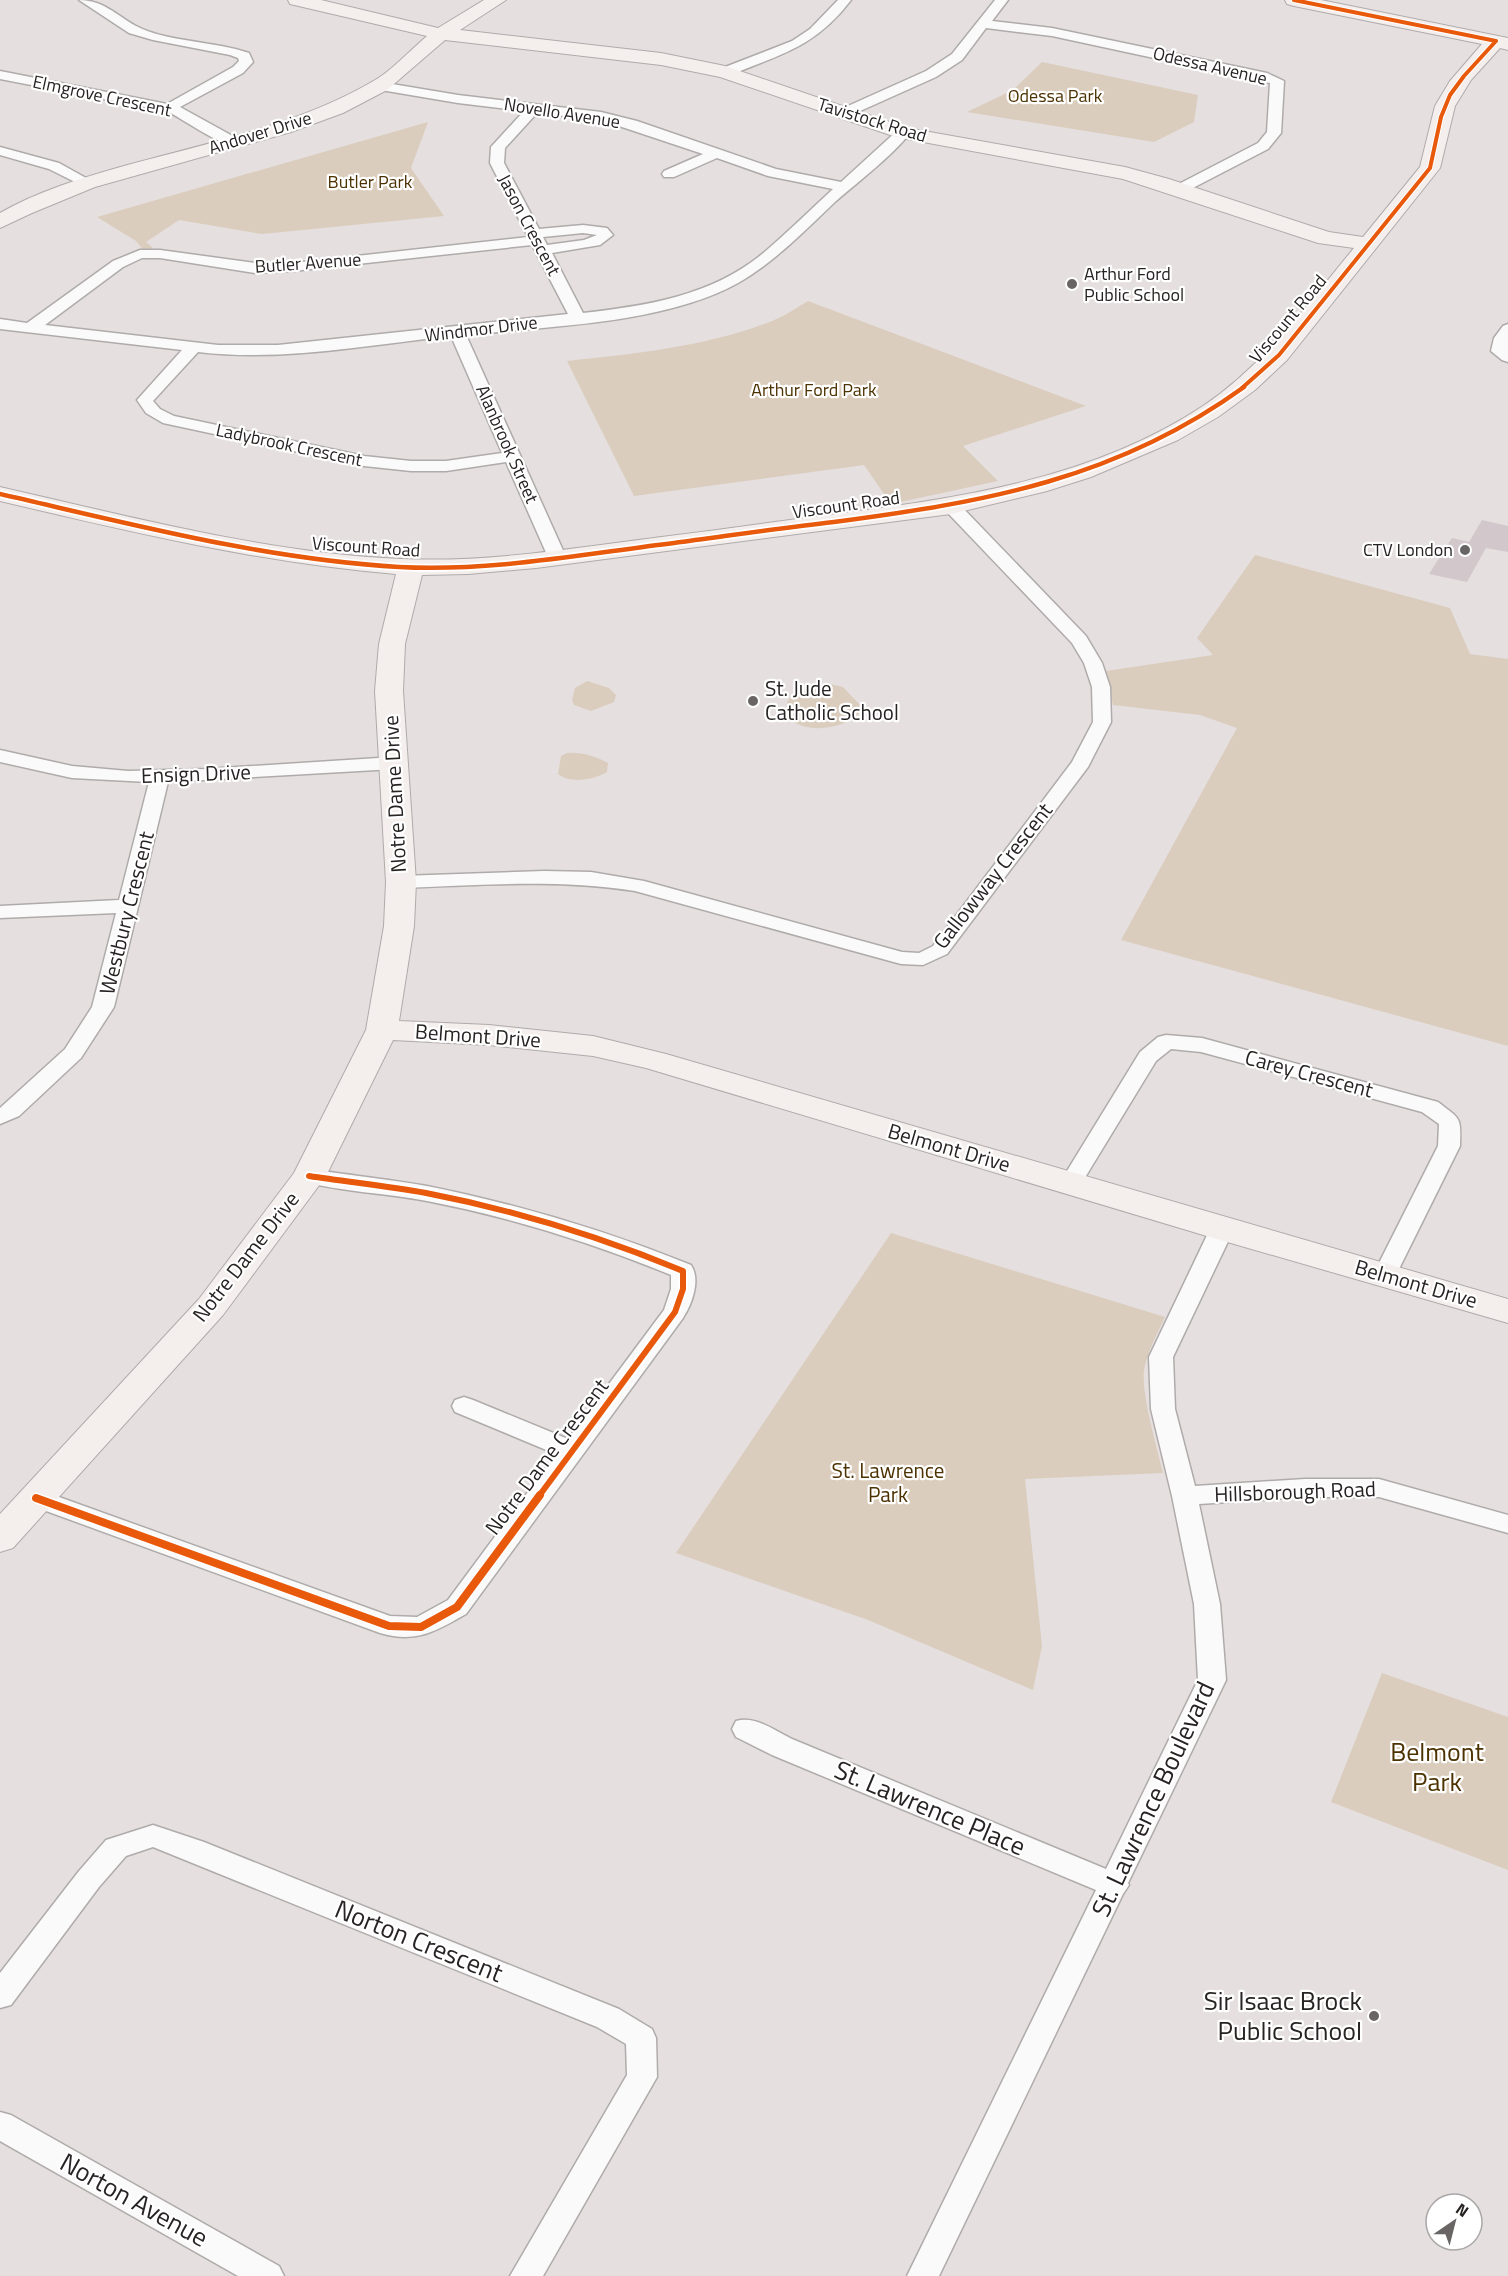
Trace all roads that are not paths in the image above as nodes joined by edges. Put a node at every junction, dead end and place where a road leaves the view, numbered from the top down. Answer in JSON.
{"nodes":[{"id":1,"x":85,"y":0,"type":"edge"},
{"id":2,"x":297,"y":0,"type":"edge"},
{"id":3,"x":497,"y":0,"type":"edge"},
{"id":4,"x":845,"y":0,"type":"edge"},
{"id":5,"x":1294,"y":0,"type":"edge"},
{"id":6,"x":997,"y":1,"type":"edge"},
{"id":7,"x":984,"y":24,"type":"junction"},
{"id":8,"x":441,"y":34,"type":"junction"},
{"id":9,"x":1502,"y":43,"type":"edge"},
{"id":10,"x":725,"y":72,"type":"junction"},
{"id":11,"x":0,"y":75,"type":"edge"},
{"id":12,"x":380,"y":86,"type":"junction"},
{"id":13,"x":535,"y":107,"type":"junction"},
{"id":14,"x":169,"y":108,"type":"junction"},
{"id":15,"x":844,"y":113,"type":"junction"},
{"id":16,"x":903,"y":133,"type":"junction"},
{"id":17,"x":233,"y":142,"type":"junction"},
{"id":18,"x":0,"y":151,"type":"edge"},
{"id":19,"x":714,"y":154,"type":"junction"},
{"id":20,"x":669,"y":174,"type":"dead end"},
{"id":21,"x":88,"y":183,"type":"junction"},
{"id":22,"x":844,"y":187,"type":"junction"},
{"id":23,"x":1180,"y":189,"type":"junction"},
{"id":24,"x":0,"y":222,"type":"edge"},
{"id":25,"x":538,"y":242,"type":"junction"},
{"id":26,"x":1368,"y":244,"type":"junction"},
{"id":27,"x":578,"y":318,"type":"junction"},
{"id":28,"x":0,"y":324,"type":"edge"},
{"id":29,"x":30,"y":328,"type":"junction"},
{"id":30,"x":1508,"y":329,"type":"edge"},
{"id":31,"x":457,"y":332,"type":"junction"},
{"id":32,"x":194,"y":347,"type":"junction"},
{"id":33,"x":1508,"y":357,"type":"edge"},
{"id":34,"x":513,"y":456,"type":"junction"},
{"id":35,"x":0,"y":494,"type":"edge"},
{"id":36,"x":951,"y":506,"type":"junction"},
{"id":37,"x":557,"y":557,"type":"junction"},
{"id":38,"x":411,"y":567,"type":"junction"},
{"id":39,"x":0,"y":756,"type":"edge"},
{"id":40,"x":394,"y":763,"type":"junction"},
{"id":41,"x":160,"y":776,"type":"junction"},
{"id":42,"x":401,"y":882,"type":"junction"},
{"id":43,"x":128,"y":906,"type":"junction"},
{"id":44,"x":0,"y":912,"type":"edge"},
{"id":45,"x":382,"y":1030,"type":"junction"},
{"id":46,"x":0,"y":1117,"type":"edge"},
{"id":47,"x":309,"y":1176,"type":"junction"},
{"id":48,"x":1070,"y":1184,"type":"junction"},
{"id":49,"x":1221,"y":1229,"type":"junction"},
{"id":50,"x":1385,"y":1275,"type":"junction"},
{"id":51,"x":1508,"y":1311,"type":"edge"},
{"id":52,"x":464,"y":1406,"type":"dead end"},
{"id":53,"x":572,"y":1451,"type":"junction"},
{"id":54,"x":1185,"y":1496,"type":"junction"},
{"id":55,"x":36,"y":1498,"type":"junction"},
{"id":56,"x":1508,"y":1524,"type":"edge"},
{"id":57,"x":0,"y":1538,"type":"edge"},
{"id":58,"x":746,"y":1729,"type":"dead end"},
{"id":59,"x":1114,"y":1885,"type":"junction"},
{"id":60,"x":0,"y":1996,"type":"edge"},
{"id":61,"x":0,"y":2125,"type":"edge"},
{"id":62,"x":268,"y":2276,"type":"edge"},
{"id":63,"x":526,"y":2276,"type":"edge"},
{"id":64,"x":923,"y":2276,"type":"edge"}],
"edges":[{"from":1,"to":14,"type":"street"},
{"from":2,"to":8,"type":"street","name":"Tavistock Road"},
{"from":3,"to":8,"type":"street","name":"Andover Drive"},
{"from":4,"to":10,"type":"street"},
{"from":5,"to":9,"type":"street"},
{"from":6,"to":7,"type":"street"},
{"from":7,"to":15,"type":"street"},
{"from":7,"to":23,"type":"street","name":"Odessa Avenue"},
{"from":8,"to":10,"type":"street","name":"Tavistock Road"},
{"from":8,"to":12,"type":"street","name":"Andover Drive"},
{"from":9,"to":26,"type":"street","name":"Viscount Road"},
{"from":10,"to":15,"type":"street","name":"Tavistock Road"},
{"from":11,"to":14,"type":"street","name":"Elmgrove Crescent"},
{"from":12,"to":13,"type":"street","name":"Novello Avenue"},
{"from":12,"to":17,"type":"street","name":"Andover Drive"},
{"from":13,"to":19,"type":"street","name":"Novello Avenue"},
{"from":13,"to":25,"type":"street","name":"Jason Crescent"},
{"from":14,"to":17,"type":"street","name":"Elmgrove Crescent"},
{"from":15,"to":16,"type":"street","name":"Tavistock Road"},
{"from":16,"to":22,"type":"street","name":"Windmor Drive"},
{"from":16,"to":23,"type":"street","name":"Tavistock Road"},
{"from":17,"to":21,"type":"street","name":"Andover Drive"},
{"from":18,"to":21,"type":"street"},
{"from":19,"to":20,"type":"street"},
{"from":19,"to":22,"type":"street","name":"Novello Avenue"},
{"from":21,"to":24,"type":"street","name":"Andover Drive"},
{"from":22,"to":27,"type":"street","name":"Windmor Drive"},
{"from":23,"to":26,"type":"street","name":"Tavistock Road"},
{"from":25,"to":27,"type":"street","name":"Jason Crescent"},
{"from":25,"to":29,"type":"street","name":"Butler Avenue"},
{"from":26,"to":36,"type":"street","name":"Viscount Road"},
{"from":27,"to":31,"type":"street","name":"Windmor Drive"},
{"from":28,"to":29,"type":"street","name":"Windmor Drive"},
{"from":29,"to":32,"type":"street","name":"Windmor Drive"},
{"from":30,"to":33,"type":"street"},
{"from":31,"to":32,"type":"street","name":"Windmor Drive"},
{"from":31,"to":34,"type":"street","name":"Alanbrook Street"},
{"from":32,"to":34,"type":"street","name":"Ladybrook Crescent"},
{"from":34,"to":37,"type":"street","name":"Alanbrook Street"},
{"from":35,"to":38,"type":"street","name":"Viscount Road"},
{"from":36,"to":37,"type":"street","name":"Viscount Road"},
{"from":36,"to":42,"type":"street","name":"Gallowway Crescent"},
{"from":37,"to":38,"type":"street","name":"Viscount Road"},
{"from":38,"to":40,"type":"street","name":"Notre Dame Drive"},
{"from":39,"to":41,"type":"street","name":"Ensign Drive"},
{"from":40,"to":41,"type":"street","name":"Ensign Drive"},
{"from":40,"to":42,"type":"street","name":"Notre Dame Drive"},
{"from":41,"to":43,"type":"street","name":"Westbury Crescent"},
{"from":42,"to":45,"type":"street","name":"Notre Dame Drive"},
{"from":43,"to":44,"type":"street"},
{"from":43,"to":46,"type":"street","name":"Westbury Crescent"},
{"from":45,"to":47,"type":"street","name":"Notre Dame Drive"},
{"from":45,"to":48,"type":"street","name":"Belmont Drive"},
{"from":47,"to":53,"type":"street","name":"Notre Dame Crescent"},
{"from":47,"to":55,"type":"street","name":"Notre Dame Drive"},
{"from":48,"to":49,"type":"street","name":"Belmont Drive"},
{"from":48,"to":50,"type":"street","name":"Carey Crescent"},
{"from":49,"to":50,"type":"street","name":"Belmont Drive"},
{"from":49,"to":54,"type":"street","name":"St. Lawrence Boulevard"},
{"from":50,"to":51,"type":"street","name":"Belmont Drive"},
{"from":52,"to":53,"type":"street"},
{"from":53,"to":55,"type":"street","name":"Notre Dame Crescent"},
{"from":54,"to":56,"type":"street","name":"Hillsborough Road"},
{"from":54,"to":59,"type":"street","name":"St. Lawrence Boulevard"},
{"from":55,"to":57,"type":"street","name":"Notre Dame Drive"},
{"from":58,"to":59,"type":"street","name":"St. Lawrence Place"},
{"from":59,"to":64,"type":"street","name":"St. Lawrence Boulevard"},
{"from":60,"to":63,"type":"street","name":"Norton Crescent"},
{"from":61,"to":62,"type":"street","name":"Norton Avenue"}]}
